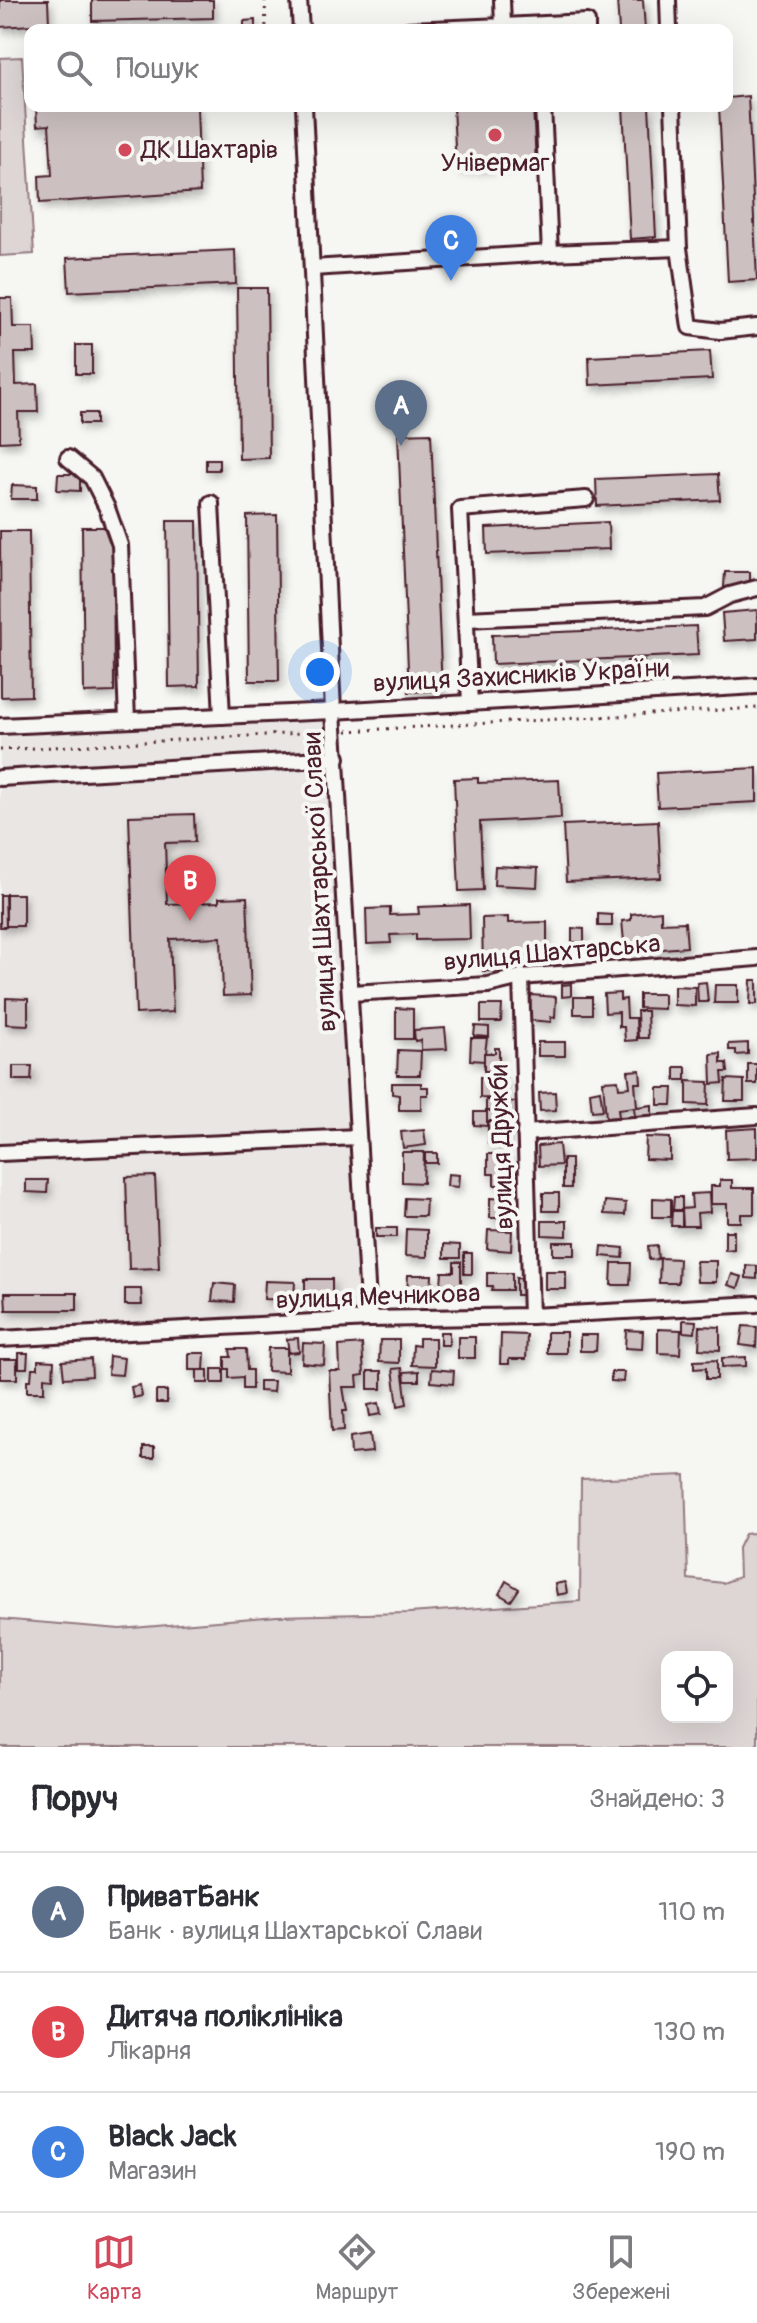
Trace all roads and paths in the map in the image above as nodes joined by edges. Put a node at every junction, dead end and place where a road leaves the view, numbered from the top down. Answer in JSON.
{"nodes":[{"id":1,"x":265,"y":0,"type":"edge"},
{"id":2,"x":299,"y":0,"type":"edge"},
{"id":3,"x":502,"y":0,"type":"edge"},
{"id":4,"x":668,"y":0,"type":"edge"},
{"id":5,"x":266,"y":24,"type":"edge"},
{"id":6,"x":301,"y":24,"type":"edge"},
{"id":7,"x":503,"y":24,"type":"edge"},
{"id":8,"x":568,"y":24,"type":"edge"},
{"id":9,"x":587,"y":24,"type":"edge"},
{"id":10,"x":669,"y":24,"type":"edge"},
{"id":11,"x":304,"y":112,"type":"edge"},
{"id":12,"x":543,"y":112,"type":"edge"},
{"id":13,"x":673,"y":112,"type":"edge"},
{"id":14,"x":679,"y":248,"type":"junction"},
{"id":15,"x":550,"y":253,"type":"junction"},
{"id":16,"x":312,"y":268,"type":"junction"},
{"id":17,"x":757,"y":327,"type":"edge"},
{"id":18,"x":68,"y":458,"type":"dead end"},
{"id":19,"x":586,"y":499,"type":"dead end"},
{"id":20,"x":211,"y":503,"type":"dead end"},
{"id":21,"x":757,"y":588,"type":"edge"},
{"id":22,"x":467,"y":619,"type":"junction"},
{"id":23,"x":757,"y":686,"type":"edge"},
{"id":24,"x":470,"y":703,"type":"junction"},
{"id":25,"x":757,"y":708,"type":"edge"},
{"id":26,"x":333,"y":711,"type":"junction"},
{"id":27,"x":222,"y":716,"type":"junction"},
{"id":28,"x":127,"y":720,"type":"junction"},
{"id":29,"x":0,"y":726,"type":"edge"},
{"id":30,"x":335,"y":732,"type":"junction"},
{"id":31,"x":0,"y":750,"type":"edge"},
{"id":32,"x":337,"y":758,"type":"junction"},
{"id":33,"x":0,"y":778,"type":"edge"},
{"id":34,"x":757,"y":958,"type":"edge"},
{"id":35,"x":521,"y":977,"type":"junction"},
{"id":36,"x":351,"y":993,"type":"junction"},
{"id":37,"x":757,"y":1116,"type":"edge"},
{"id":38,"x":525,"y":1133,"type":"junction"},
{"id":39,"x":358,"y":1137,"type":"junction"},
{"id":40,"x":0,"y":1153,"type":"edge"},
{"id":41,"x":757,"y":1304,"type":"edge"},
{"id":42,"x":531,"y":1316,"type":"junction"},
{"id":43,"x":369,"y":1319,"type":"junction"},
{"id":44,"x":0,"y":1339,"type":"edge"}],
"edges":[{"from":1,"to":5,"type":"path"},
{"from":2,"to":6,"type":"street"},
{"from":3,"to":7,"type":"street"},
{"from":4,"to":10,"type":"street"},
{"from":8,"to":9,"type":"street"},
{"from":11,"to":16,"type":"street","name":"вулиця Шахтарської Слави"},
{"from":12,"to":15,"type":"street"},
{"from":13,"to":14,"type":"street"},
{"from":14,"to":15,"type":"street"},
{"from":14,"to":17,"type":"street"},
{"from":15,"to":16,"type":"street"},
{"from":16,"to":26,"type":"street","name":"вулиця Шахтарської Слави"},
{"from":18,"to":28,"type":"street"},
{"from":19,"to":22,"type":"street"},
{"from":20,"to":27,"type":"street"},
{"from":21,"to":22,"type":"street"},
{"from":22,"to":24,"type":"street"},
{"from":23,"to":24,"type":"street","name":"вулиця Захисників України"},
{"from":24,"to":26,"type":"street","name":"вулиця Захисників України"},
{"from":25,"to":30,"type":"path"},
{"from":26,"to":27,"type":"street","name":"вулиця Захисників України"},
{"from":26,"to":30,"type":"street","name":"вулиця Шахтарської Слави"},
{"from":27,"to":28,"type":"street","name":"вулиця Захисників України"},
{"from":28,"to":29,"type":"street","name":"вулиця Захисників України"},
{"from":30,"to":31,"type":"path"},
{"from":30,"to":32,"type":"street","name":"вулиця Шахтарської Слави"},
{"from":32,"to":33,"type":"street"},
{"from":32,"to":36,"type":"street","name":"вулиця Шахтарської Слави"},
{"from":34,"to":35,"type":"street","name":"вулиця Шахтарська"},
{"from":35,"to":36,"type":"street","name":"вулиця Шахтарська"},
{"from":35,"to":38,"type":"street","name":"вулиця Дружби"},
{"from":36,"to":39,"type":"street","name":"вулиця Шахтарської Слави"},
{"from":37,"to":38,"type":"street"},
{"from":38,"to":42,"type":"street","name":"вулиця Дружби"},
{"from":39,"to":40,"type":"street"},
{"from":39,"to":43,"type":"street","name":"вулиця Шахтарської Слави"},
{"from":41,"to":42,"type":"street","name":"вулиця Мечникова"},
{"from":42,"to":43,"type":"street","name":"вулиця Мечникова"},
{"from":43,"to":44,"type":"street","name":"вулиця Мечникова"}]}
